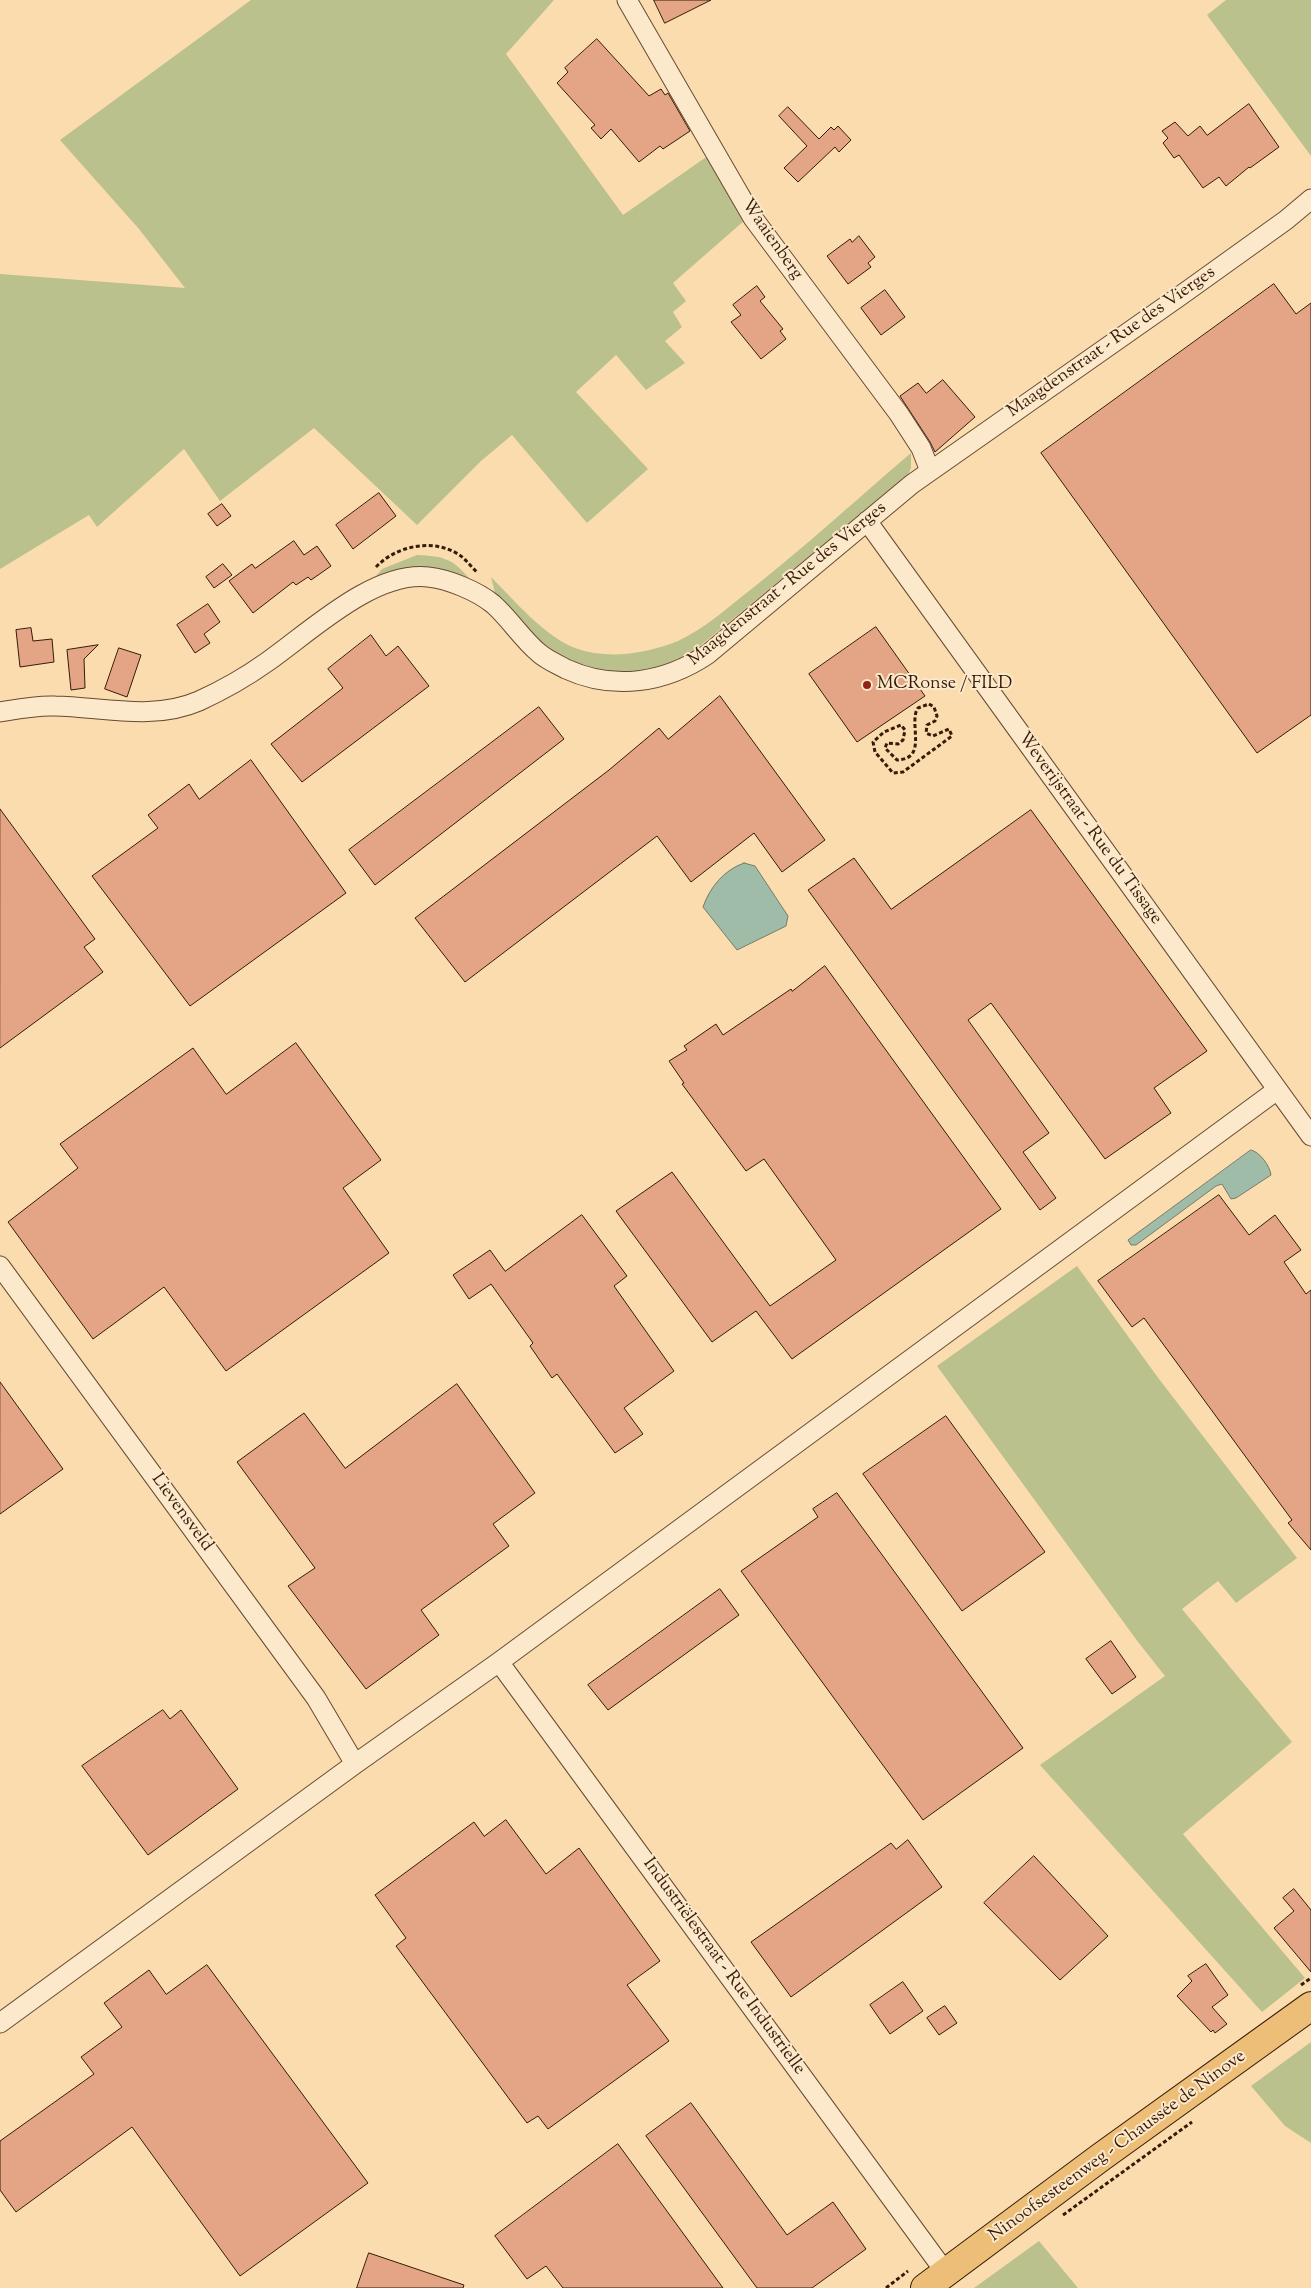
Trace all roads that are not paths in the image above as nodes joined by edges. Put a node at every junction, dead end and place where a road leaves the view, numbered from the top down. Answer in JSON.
{"nodes":[{"id":1,"x":627,"y":0,"type":"edge"},
{"id":2,"x":1311,"y":199,"type":"edge"},
{"id":3,"x":930,"y":471,"type":"junction"},
{"id":4,"x":867,"y":521,"type":"junction"},
{"id":5,"x":0,"y":712,"type":"edge"},
{"id":6,"x":1277,"y":1090,"type":"junction"},
{"id":7,"x":1311,"y":1136,"type":"edge"},
{"id":8,"x":0,"y":1266,"type":"edge"},
{"id":9,"x":499,"y":1662,"type":"junction"},
{"id":10,"x":355,"y":1764,"type":"junction"},
{"id":11,"x":1311,"y":2006,"type":"edge"},
{"id":12,"x":0,"y":2024,"type":"edge"},
{"id":13,"x":936,"y":2280,"type":"edge"}],
"edges":[{"from":1,"to":3,"type":"street","name":"Waaienberg"},
{"from":2,"to":3,"type":"street","name":"Maagdenstraat - Rue des Vierges"},
{"from":3,"to":4,"type":"street","name":"Maagdenstraat - Rue des Vierges"},
{"from":4,"to":5,"type":"street","name":"Maagdenstraat - Rue des Vierges"},
{"from":4,"to":6,"type":"street","name":"Weverijstraat - Rue du Tissage"},
{"from":6,"to":7,"type":"street","name":"Weverijstraat - Rue du Tissage"},
{"from":6,"to":9,"type":"street"},
{"from":8,"to":10,"type":"street","name":"Lievensveld"},
{"from":9,"to":10,"type":"street"},
{"from":9,"to":13,"type":"street","name":"Industriëlestraat - Rue Industrielle"},
{"from":10,"to":12,"type":"street"},
{"from":11,"to":13,"type":"main road","name":"Ninoofsesteenweg - Chaussée de Ninove"}]}
